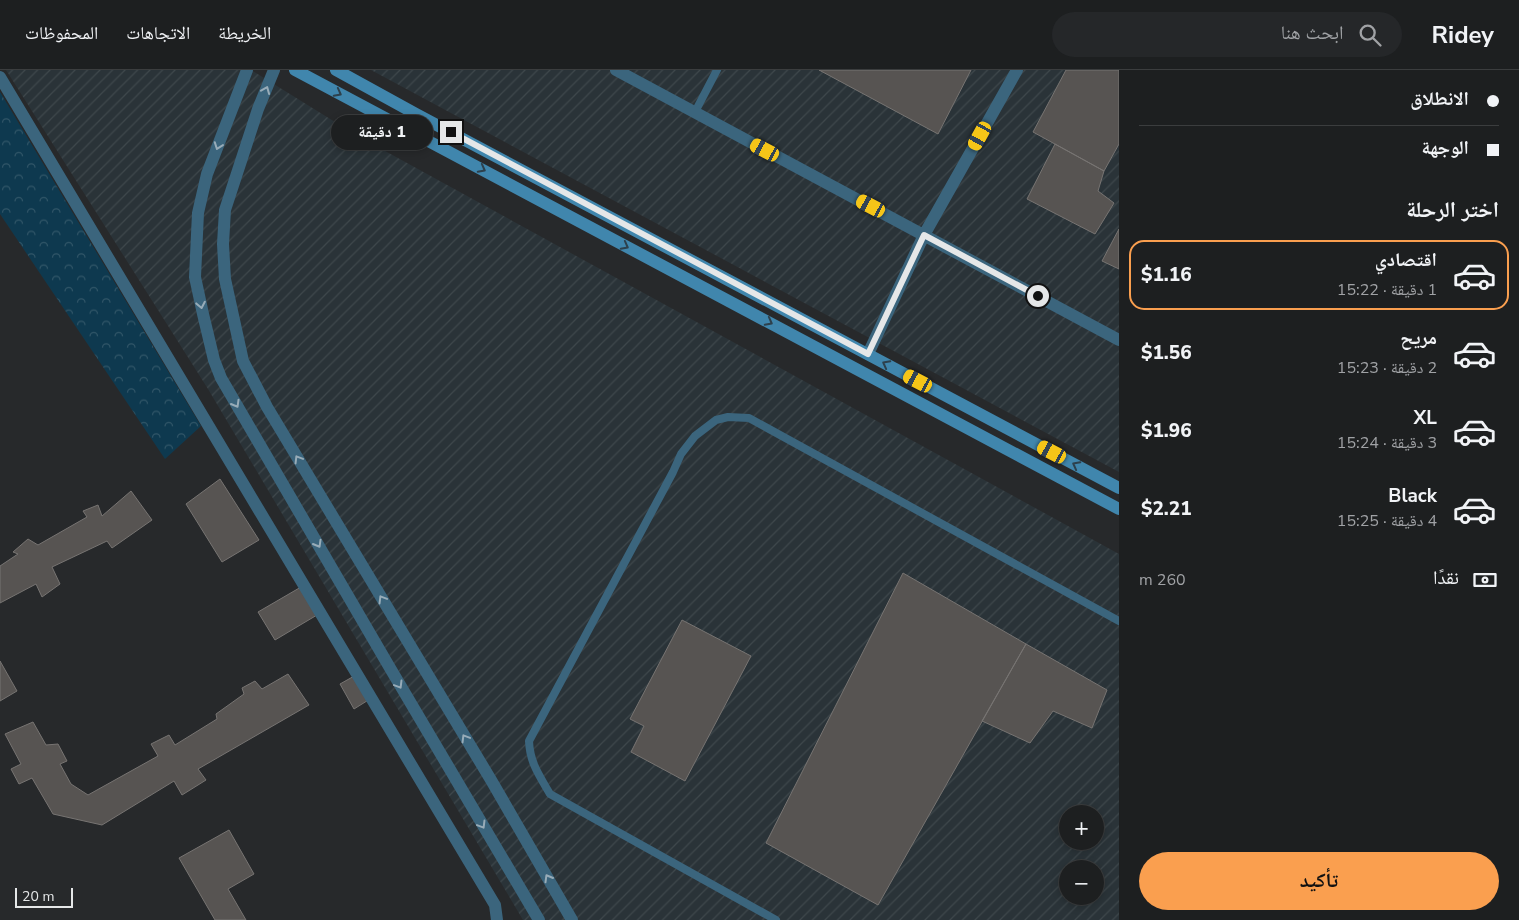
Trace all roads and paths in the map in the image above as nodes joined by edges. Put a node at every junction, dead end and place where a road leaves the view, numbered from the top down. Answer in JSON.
{"nodes":[{"id":1,"x":247,"y":70,"type":"edge"},
{"id":2,"x":274,"y":70,"type":"edge"},
{"id":3,"x":295,"y":70,"type":"edge"},
{"id":4,"x":616,"y":70,"type":"edge"},
{"id":5,"x":717,"y":70,"type":"edge"},
{"id":6,"x":1017,"y":70,"type":"edge"},
{"id":7,"x":342,"y":72,"type":"edge"},
{"id":8,"x":0,"y":77,"type":"edge"},
{"id":9,"x":695,"y":112,"type":"junction"},
{"id":10,"x":924,"y":235,"type":"junction"},
{"id":11,"x":1119,"y":340,"type":"edge"},
{"id":12,"x":868,"y":354,"type":"junction"},
{"id":13,"x":1119,"y":488,"type":"edge"},
{"id":14,"x":1119,"y":509,"type":"edge"},
{"id":15,"x":1119,"y":621,"type":"edge"},
{"id":16,"x":497,"y":920,"type":"edge"},
{"id":17,"x":539,"y":920,"type":"edge"},
{"id":18,"x":572,"y":920,"type":"edge"},
{"id":19,"x":776,"y":920,"type":"edge"}],
"edges":[{"from":1,"to":17,"type":"street","one_way":true},
{"from":18,"to":2,"type":"street","one_way":true},
{"from":3,"to":14,"type":"street","one_way":true},
{"from":4,"to":9,"type":"street"},
{"from":5,"to":9,"type":"lane"},
{"from":6,"to":10,"type":"street"},
{"from":7,"to":12,"type":"street"},
{"from":8,"to":16,"type":"street"},
{"from":9,"to":10,"type":"street"},
{"from":10,"to":11,"type":"street"},
{"from":10,"to":12,"type":"street"},
{"from":13,"to":12,"type":"street","one_way":true},
{"from":15,"to":19,"type":"lane"}]}
